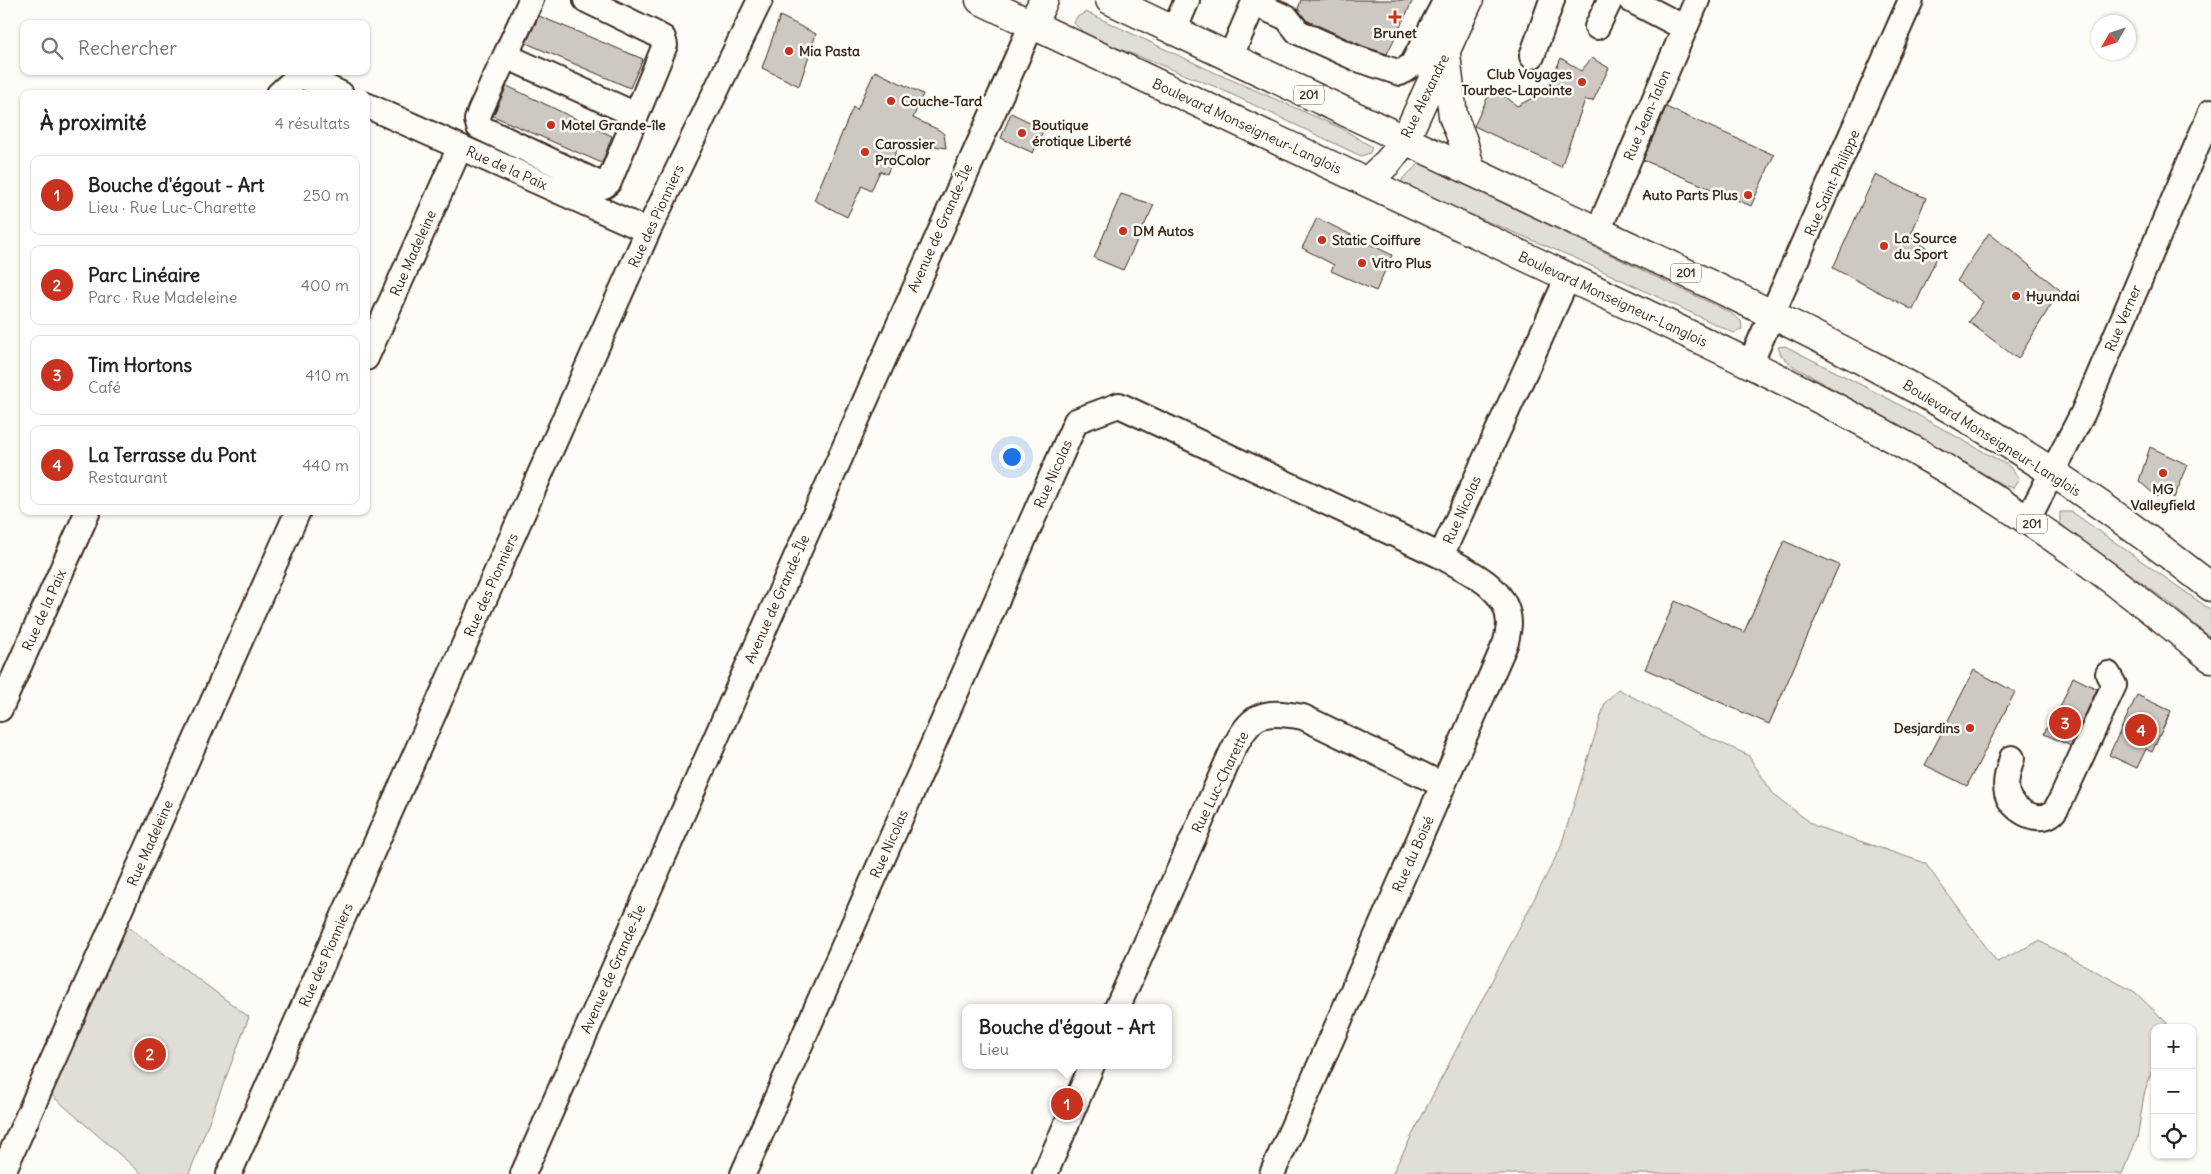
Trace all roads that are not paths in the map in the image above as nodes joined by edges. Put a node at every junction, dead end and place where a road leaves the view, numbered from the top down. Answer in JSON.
{"nodes":[{"id":1,"x":531,"y":0,"type":"edge"},
{"id":2,"x":760,"y":0,"type":"edge"},
{"id":3,"x":980,"y":0,"type":"edge"},
{"id":4,"x":1044,"y":0,"type":"edge"},
{"id":5,"x":1187,"y":0,"type":"edge"},
{"id":6,"x":1255,"y":0,"type":"edge"},
{"id":7,"x":1446,"y":0,"type":"edge"},
{"id":8,"x":1469,"y":0,"type":"edge"},
{"id":9,"x":1552,"y":0,"type":"edge"},
{"id":10,"x":1610,"y":0,"type":"edge"},
{"id":11,"x":1630,"y":0,"type":"edge"},
{"id":12,"x":1697,"y":0,"type":"edge"},
{"id":13,"x":1912,"y":0,"type":"edge"},
{"id":14,"x":1113,"y":1,"type":"edge"},
{"id":15,"x":598,"y":3,"type":"edge"},
{"id":16,"x":1032,"y":24,"type":"junction"},
{"id":17,"x":1597,"y":27,"type":"dead end"},
{"id":18,"x":1685,"y":28,"type":"junction"},
{"id":19,"x":1174,"y":31,"type":"junction"},
{"id":20,"x":1446,"y":53,"type":"junction"},
{"id":21,"x":506,"y":56,"type":"junction"},
{"id":22,"x":1532,"y":56,"type":"dead end"},
{"id":23,"x":1230,"y":58,"type":"junction"},
{"id":24,"x":300,"y":75,"type":"edge"},
{"id":25,"x":300,"y":75,"type":"edge"},
{"id":26,"x":284,"y":90,"type":"edge"},
{"id":27,"x":332,"y":90,"type":"edge"},
{"id":28,"x":370,"y":107,"type":"edge"},
{"id":29,"x":2211,"y":112,"type":"edge"},
{"id":30,"x":636,"y":115,"type":"junction"},
{"id":31,"x":1405,"y":140,"type":"junction"},
{"id":32,"x":460,"y":147,"type":"junction"},
{"id":33,"x":1471,"y":171,"type":"junction"},
{"id":34,"x":1367,"y":182,"type":"junction"},
{"id":35,"x":648,"y":231,"type":"junction"},
{"id":36,"x":1598,"y":231,"type":"junction"},
{"id":37,"x":1568,"y":277,"type":"junction"},
{"id":38,"x":1773,"y":315,"type":"junction"},
{"id":39,"x":370,"y":349,"type":"edge"},
{"id":40,"x":1750,"y":364,"type":"junction"},
{"id":41,"x":2052,"y":474,"type":"junction"},
{"id":42,"x":86,"y":515,"type":"edge"},
{"id":43,"x":296,"y":515,"type":"edge"},
{"id":44,"x":2028,"y":521,"type":"junction"},
{"id":45,"x":1441,"y":556,"type":"junction"},
{"id":46,"x":2208,"y":578,"type":"edge"},
{"id":47,"x":2211,"y":658,"type":"edge"},
{"id":48,"x":2108,"y":674,"type":"dead end"},
{"id":49,"x":0,"y":709,"type":"edge"},
{"id":50,"x":2012,"y":758,"type":"dead end"},
{"id":51,"x":1443,"y":785,"type":"junction"},
{"id":52,"x":1119,"y":1004,"type":"edge"},
{"id":53,"x":1090,"y":1069,"type":"edge"},
{"id":54,"x":2,"y":1174,"type":"edge"},
{"id":55,"x":229,"y":1174,"type":"edge"},
{"id":56,"x":523,"y":1174,"type":"edge"},
{"id":57,"x":742,"y":1174,"type":"edge"},
{"id":58,"x":1045,"y":1174,"type":"edge"},
{"id":59,"x":1272,"y":1174,"type":"edge"}],
"edges":[{"from":1,"to":21,"type":"street"},
{"from":2,"to":35,"type":"street","name":"Rue des Pionniers"},
{"from":3,"to":16,"type":"main road","name":"Boulevard Monseigneur-Langlois","number":"201"},
{"from":4,"to":16,"type":"main road"},
{"from":5,"to":19,"type":"street"},
{"from":6,"to":7,"type":"street"},
{"from":6,"to":23,"type":"street"},
{"from":8,"to":20,"type":"main road","name":"Rue Alexandre"},
{"from":9,"to":22,"type":"street"},
{"from":10,"to":17,"type":"street"},
{"from":11,"to":18,"type":"street"},
{"from":12,"to":18,"type":"street","name":"Rue Jean-Talon"},
{"from":13,"to":38,"type":"street","name":"Rue Saint-Philippe"},
{"from":14,"to":19,"type":"main road","name":"Boulevard Monseigneur-Langlois","number":"201"},
{"from":15,"to":30,"type":"street"},
{"from":16,"to":34,"type":"main road","name":"Boulevard Monseigneur-Langlois","number":"201"},
{"from":16,"to":56,"type":"street","name":"Avenue de Grande-Île"},
{"from":18,"to":36,"type":"street","name":"Rue Jean-Talon"},
{"from":19,"to":23,"type":"main road","name":"Boulevard Monseigneur-Langlois","number":"201"},
{"from":20,"to":31,"type":"main road","name":"Rue Alexandre"},
{"from":20,"to":33,"type":"main road"},
{"from":21,"to":30,"type":"street"},
{"from":21,"to":30,"type":"street"},
{"from":23,"to":31,"type":"main road","name":"Boulevard Monseigneur-Langlois","number":"201"},
{"from":24,"to":27,"type":"street"},
{"from":25,"to":26,"type":"street"},
{"from":28,"to":32,"type":"street","name":"Rue de la Paix"},
{"from":29,"to":41,"type":"street","name":"Rue Verner"},
{"from":31,"to":33,"type":"main road","name":"Boulevard Monseigneur-Langlois","number":"201"},
{"from":31,"to":34,"type":"main road","name":"Rue Alexandre"},
{"from":32,"to":35,"type":"street","name":"Rue de la Paix"},
{"from":32,"to":39,"type":"street","name":"Rue Madeleine"},
{"from":33,"to":36,"type":"main road","name":"Boulevard Monseigneur-Langlois","number":"201"},
{"from":34,"to":37,"type":"main road","name":"Boulevard Monseigneur-Langlois","number":"201"},
{"from":35,"to":55,"type":"street","name":"Rue des Pionniers"},
{"from":36,"to":38,"type":"main road","name":"Boulevard Monseigneur-Langlois","number":"201"},
{"from":37,"to":40,"type":"main road","name":"Boulevard Monseigneur-Langlois","number":"201"},
{"from":37,"to":45,"type":"street","name":"Rue Nicolas"},
{"from":38,"to":40,"type":"street","name":"Rue Saint-Philippe"},
{"from":38,"to":41,"type":"main road","name":"Boulevard Monseigneur-Langlois","number":"201"},
{"from":40,"to":44,"type":"main road","name":"Boulevard Monseigneur-Langlois","number":"201"},
{"from":41,"to":44,"type":"street","name":"Rue Verner"},
{"from":41,"to":46,"type":"main road","name":"Boulevard Monseigneur-Langlois","number":"201"},
{"from":42,"to":49,"type":"street","name":"Rue de la Paix"},
{"from":43,"to":54,"type":"street","name":"Rue Madeleine"},
{"from":44,"to":47,"type":"main road","name":"Boulevard Monseigneur-Langlois","number":"201"},
{"from":45,"to":51,"type":"street","name":"Rue du Boisé"},
{"from":45,"to":57,"type":"street","name":"Rue Nicolas"},
{"from":48,"to":50,"type":"street"},
{"from":51,"to":52,"type":"street","name":"Rue Luc-Charette"},
{"from":51,"to":59,"type":"street","name":"Rue du Boisé"},
{"from":53,"to":58,"type":"street"}]}
